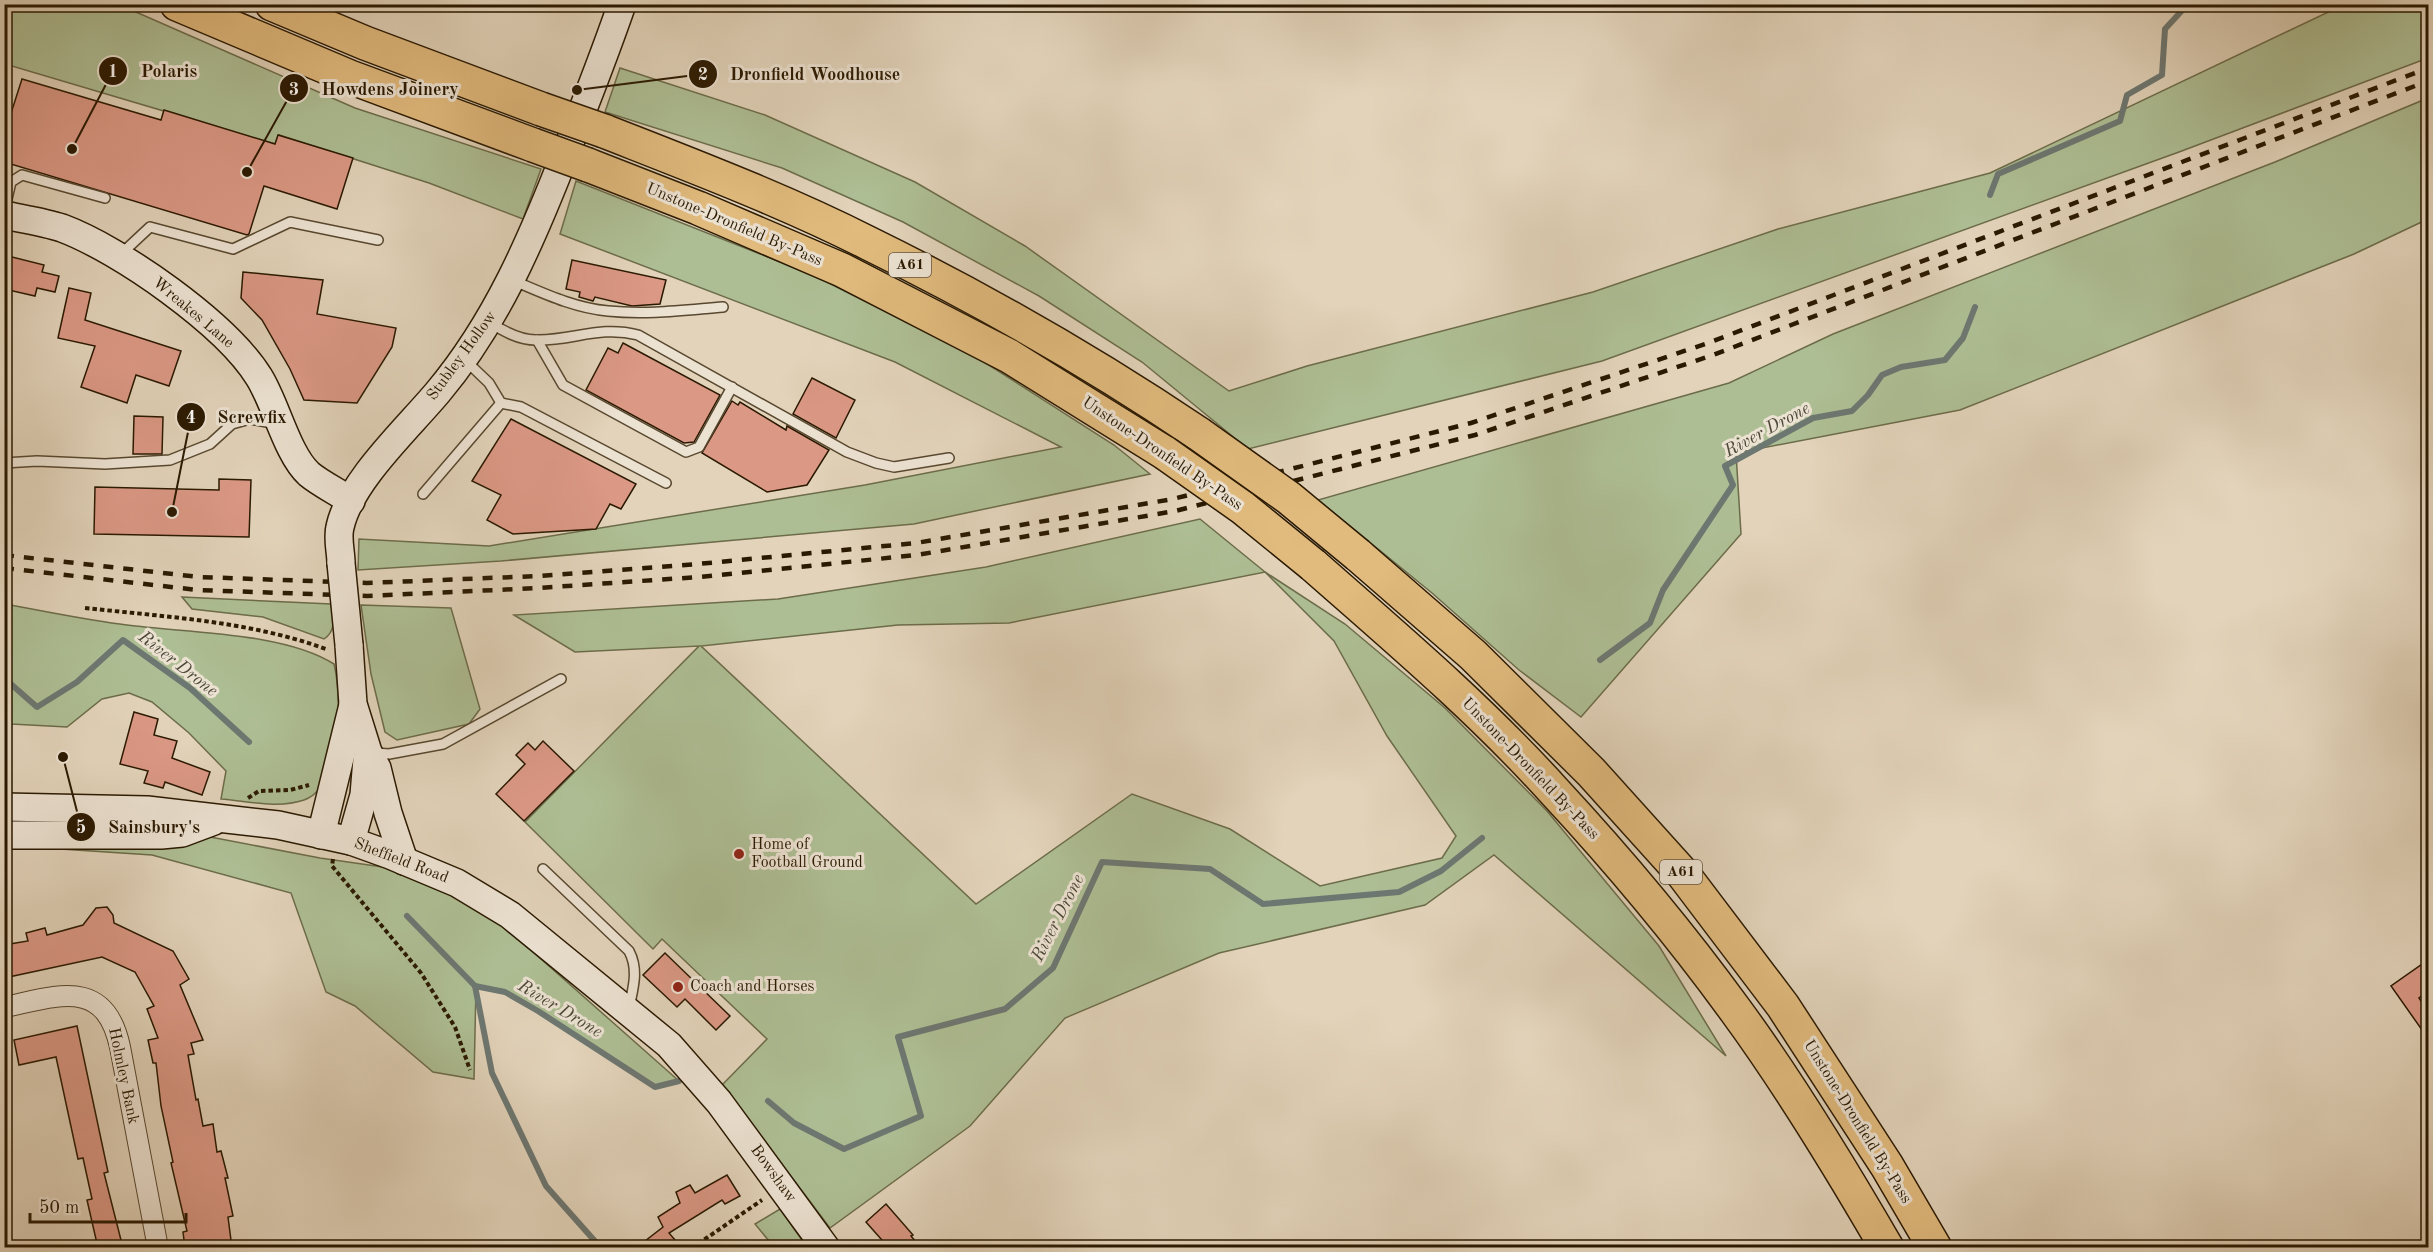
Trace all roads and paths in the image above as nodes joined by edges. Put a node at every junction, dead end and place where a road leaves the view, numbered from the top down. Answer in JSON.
{"nodes":[{"id":1,"x":177,"y":4,"type":"edge"},
{"id":2,"x":272,"y":4,"type":"edge"},
{"id":3,"x":622,"y":4,"type":"edge"},
{"id":4,"x":105,"y":198,"type":"dead end"},
{"id":5,"x":4,"y":214,"type":"edge"},
{"id":6,"x":378,"y":240,"type":"dead end"},
{"id":7,"x":118,"y":256,"type":"junction"},
{"id":8,"x":512,"y":279,"type":"junction"},
{"id":9,"x":723,"y":307,"type":"dead end"},
{"id":10,"x":488,"y":321,"type":"junction"},
{"id":11,"x":537,"y":340,"type":"junction"},
{"id":12,"x":464,"y":358,"type":"junction"},
{"id":13,"x":732,"y":387,"type":"junction"},
{"id":14,"x":501,"y":403,"type":"junction"},
{"id":15,"x":282,"y":425,"type":"junction"},
{"id":16,"x":949,"y":458,"type":"dead end"},
{"id":17,"x":4,"y":463,"type":"edge"},
{"id":18,"x":666,"y":483,"type":"dead end"},
{"id":19,"x":423,"y":494,"type":"dead end"},
{"id":20,"x":351,"y":501,"type":"junction"},
{"id":21,"x":85,"y":608,"type":"dead end"},
{"id":22,"x":350,"y":652,"type":"junction"},
{"id":23,"x":561,"y":679,"type":"dead end"},
{"id":24,"x":353,"y":704,"type":"junction"},
{"id":25,"x":368,"y":752,"type":"junction"},
{"id":26,"x":311,"y":784,"type":"dead end"},
{"id":27,"x":4,"y":807,"type":"edge"},
{"id":28,"x":217,"y":820,"type":"junction"},
{"id":29,"x":4,"y":834,"type":"edge"},
{"id":30,"x":336,"y":838,"type":"junction"},
{"id":31,"x":404,"y":861,"type":"junction"},
{"id":32,"x":543,"y":869,"type":"dead end"},
{"id":33,"x":4,"y":1007,"type":"edge"},
{"id":34,"x":628,"y":1010,"type":"junction"},
{"id":35,"x":470,"y":1070,"type":"dead end"},
{"id":36,"x":719,"y":1102,"type":"joint"},
{"id":37,"x":782,"y":1186,"type":"junction"},
{"id":38,"x":158,"y":1248,"type":"edge"},
{"id":39,"x":692,"y":1248,"type":"edge"},
{"id":40,"x":826,"y":1248,"type":"edge"},
{"id":41,"x":1887,"y":1248,"type":"edge"},
{"id":42,"x":1935,"y":1248,"type":"edge"}],
"edges":[{"from":1,"to":41,"type":"highway","name":"Unstone-Dronfield By-Pass","number":"A61","bridge":true},
{"from":2,"to":42,"type":"highway","name":"Unstone-Dronfield By-Pass","number":"A61","bridge":true},
{"from":3,"to":8,"type":"main road","name":"Stubley Hollow"},
{"from":4,"to":5,"type":"lane"},
{"from":5,"to":7,"type":"main road","name":"Wreakes Lane"},
{"from":6,"to":7,"type":"lane"},
{"from":7,"to":15,"type":"main road","name":"Wreakes Lane"},
{"from":8,"to":9,"type":"lane"},
{"from":8,"to":10,"type":"main road","name":"Stubley Hollow"},
{"from":10,"to":11,"type":"lane"},
{"from":10,"to":12,"type":"main road","name":"Stubley Hollow"},
{"from":11,"to":13,"type":"lane"},
{"from":11,"to":13,"type":"lane"},
{"from":12,"to":14,"type":"lane"},
{"from":12,"to":20,"type":"main road","name":"Stubley Hollow"},
{"from":13,"to":16,"type":"lane"},
{"from":14,"to":18,"type":"lane"},
{"from":14,"to":19,"type":"lane"},
{"from":15,"to":17,"type":"lane"},
{"from":15,"to":20,"type":"main road","name":"Wreakes Lane"},
{"from":20,"to":22,"type":"main road","name":"Stubley Hollow","bridge":true},
{"from":21,"to":22,"type":"path"},
{"from":22,"to":24,"type":"main road","name":"Stubley Hollow"},
{"from":23,"to":25,"type":"lane"},
{"from":24,"to":25,"type":"main road","name":"Stubley Hollow"},
{"from":24,"to":30,"type":"main road","name":"Stubley Hollow"},
{"from":25,"to":30,"type":"main road","name":"Stubley Hollow"},
{"from":25,"to":31,"type":"main road","name":"Stubley Hollow"},
{"from":26,"to":28,"type":"path"},
{"from":27,"to":28,"type":"main road","name":"Sheffield Road"},
{"from":28,"to":29,"type":"main road"},
{"from":28,"to":30,"type":"main road","name":"Sheffield Road"},
{"from":30,"to":31,"type":"main road","name":"Sheffield Road"},
{"from":30,"to":35,"type":"path"},
{"from":31,"to":34,"type":"main road","name":"Sheffield Road"},
{"from":32,"to":34,"type":"lane"},
{"from":33,"to":38,"type":"street","name":"Holmley Bank"},
{"from":34,"to":36,"type":"main road","name":"Sheffield Road"},
{"from":36,"to":37,"type":"main road","name":"Bowshaw"},
{"from":37,"to":39,"type":"path"},
{"from":37,"to":40,"type":"main road","name":"Bowshaw"}]}
